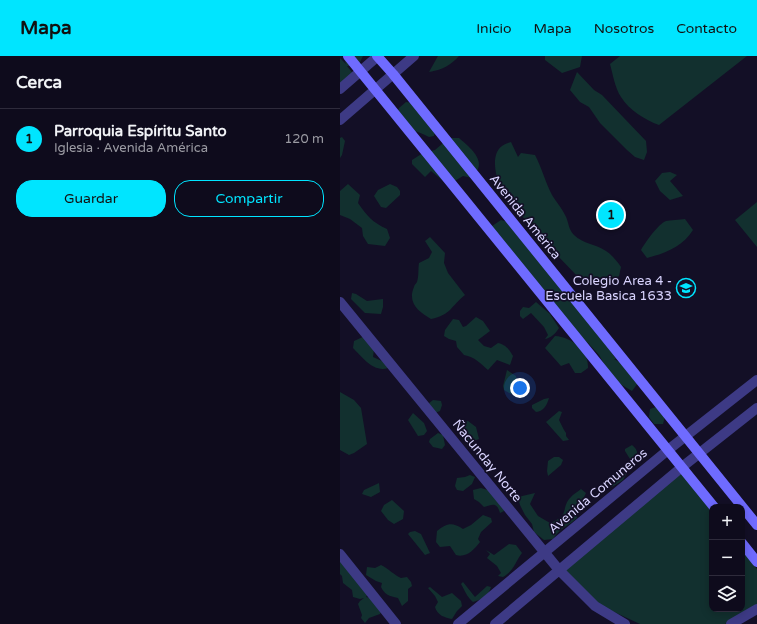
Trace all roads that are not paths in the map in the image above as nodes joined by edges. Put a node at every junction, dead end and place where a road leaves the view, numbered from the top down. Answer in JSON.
{"nodes":[{"id":1,"x":348,"y":56,"type":"edge"},
{"id":2,"x":378,"y":56,"type":"edge"},
{"id":3,"x":414,"y":56,"type":"edge"},
{"id":4,"x":360,"y":71,"type":"junction"},
{"id":5,"x":393,"y":74,"type":"junction"},
{"id":6,"x":340,"y":89,"type":"edge"},
{"id":7,"x":376,"y":90,"type":"junction"},
{"id":8,"x":340,"y":120,"type":"edge"},
{"id":9,"x":340,"y":302,"type":"edge"},
{"id":10,"x":757,"y":380,"type":"edge"},
{"id":11,"x":757,"y":408,"type":"edge"},
{"id":12,"x":686,"y":437,"type":"junction"},
{"id":13,"x":668,"y":450,"type":"junction"},
{"id":14,"x":700,"y":453,"type":"junction"},
{"id":15,"x":682,"y":467,"type":"junction"},
{"id":16,"x":712,"y":504,"type":"edge"},
{"id":17,"x":757,"y":525,"type":"edge"},
{"id":18,"x":745,"y":547,"type":"edge"},
{"id":19,"x":545,"y":552,"type":"junction"},
{"id":20,"x":340,"y":554,"type":"edge"},
{"id":21,"x":757,"y":562,"type":"edge"},
{"id":22,"x":559,"y":570,"type":"junction"},
{"id":23,"x":757,"y":609,"type":"edge"},
{"id":24,"x":396,"y":624,"type":"edge"},
{"id":25,"x":458,"y":624,"type":"edge"},
{"id":26,"x":495,"y":624,"type":"edge"},
{"id":27,"x":625,"y":624,"type":"edge"},
{"id":28,"x":731,"y":624,"type":"edge"}],
"edges":[{"from":1,"to":4,"type":"main road"},
{"from":2,"to":4,"type":"street"},
{"from":2,"to":5,"type":"main road","name":"Avenida América"},
{"from":3,"to":5,"type":"street"},
{"from":4,"to":6,"type":"street"},
{"from":4,"to":7,"type":"main road"},
{"from":5,"to":7,"type":"street"},
{"from":5,"to":12,"type":"main road","name":"Avenida América"},
{"from":7,"to":8,"type":"street"},
{"from":7,"to":13,"type":"main road"},
{"from":9,"to":19,"type":"street","name":"Ñacunday Norte"},
{"from":10,"to":12,"type":"street","name":"Avenida Comuneros"},
{"from":11,"to":14,"type":"street"},
{"from":12,"to":13,"type":"street","name":"Avenida Comuneros"},
{"from":12,"to":14,"type":"main road","name":"Avenida América"},
{"from":13,"to":15,"type":"main road"},
{"from":13,"to":19,"type":"street","name":"Avenida Comuneros"},
{"from":14,"to":15,"type":"street"},
{"from":14,"to":17,"type":"main road","name":"Avenida América"},
{"from":15,"to":16,"type":"main road"},
{"from":15,"to":22,"type":"street"},
{"from":18,"to":21,"type":"main road"},
{"from":19,"to":22,"type":"street","name":"Ñacunday Norte"},
{"from":19,"to":25,"type":"street","name":"Avenida Comuneros"},
{"from":20,"to":24,"type":"street"},
{"from":22,"to":26,"type":"street"},
{"from":22,"to":27,"type":"street","name":"Ñacunday Norte"},
{"from":23,"to":28,"type":"street"}]}
